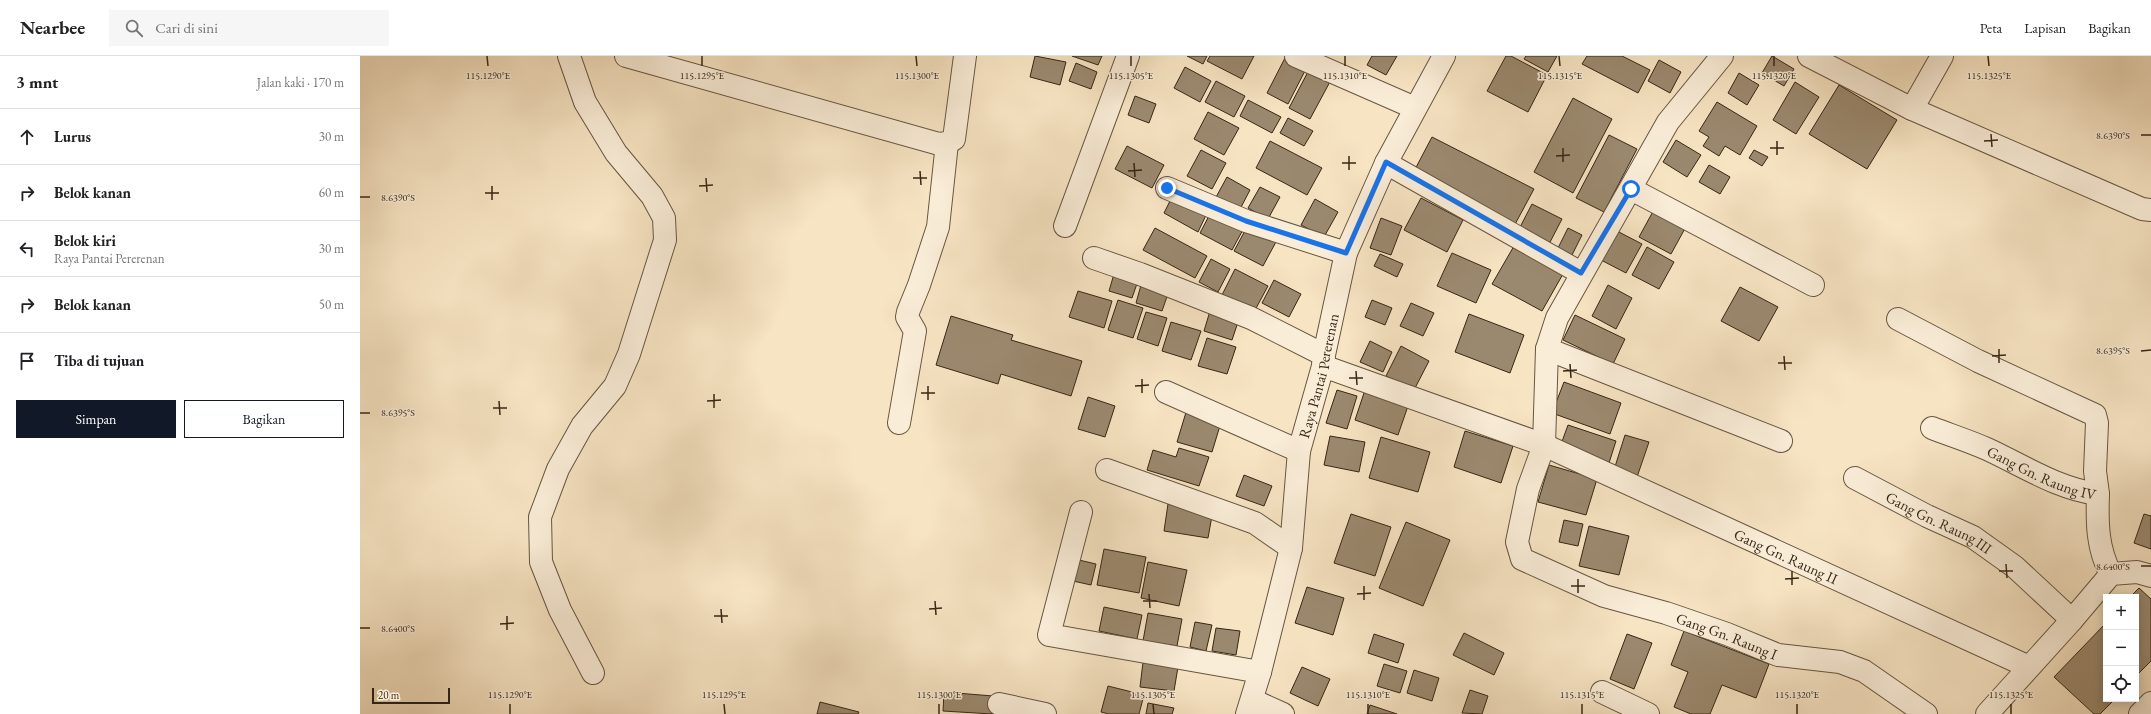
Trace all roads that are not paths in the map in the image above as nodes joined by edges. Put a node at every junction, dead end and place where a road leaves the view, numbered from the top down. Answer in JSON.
{"nodes":[{"id":1,"x":569,"y":56,"type":"edge"},
{"id":2,"x":626,"y":56,"type":"edge"},
{"id":3,"x":965,"y":56,"type":"edge"},
{"id":4,"x":1128,"y":56,"type":"edge"},
{"id":5,"x":1296,"y":56,"type":"edge"},
{"id":6,"x":1444,"y":56,"type":"edge"},
{"id":7,"x":1722,"y":56,"type":"edge"},
{"id":8,"x":1809,"y":56,"type":"edge"},
{"id":9,"x":1942,"y":56,"type":"edge"},
{"id":10,"x":1415,"y":108,"type":"junction"},
{"id":11,"x":1912,"y":109,"type":"junction"},
{"id":12,"x":947,"y":143,"type":"junction"},
{"id":13,"x":1386,"y":162,"type":"junction"},
{"id":14,"x":1167,"y":188,"type":"dead end"},
{"id":15,"x":1631,"y":189,"type":"junction"},
{"id":16,"x":2151,"y":210,"type":"edge"},
{"id":17,"x":1065,"y":226,"type":"dead end"},
{"id":18,"x":1346,"y":253,"type":"junction"},
{"id":19,"x":1094,"y":258,"type":"dead end"},
{"id":20,"x":1581,"y":273,"type":"junction"},
{"id":21,"x":1813,"y":285,"type":"dead end"},
{"id":22,"x":1898,"y":319,"type":"dead end"},
{"id":23,"x":1547,"y":350,"type":"junction"},
{"id":24,"x":1324,"y":361,"type":"junction"},
{"id":25,"x":1166,"y":392,"type":"dead end"},
{"id":26,"x":899,"y":423,"type":"dead end"},
{"id":27,"x":1932,"y":428,"type":"dead end"},
{"id":28,"x":1781,"y":441,"type":"dead end"},
{"id":29,"x":1544,"y":445,"type":"junction"},
{"id":30,"x":1299,"y":451,"type":"junction"},
{"id":31,"x":1107,"y":470,"type":"dead end"},
{"id":32,"x":1855,"y":478,"type":"dead end"},
{"id":33,"x":2098,"y":494,"type":"junction"},
{"id":34,"x":1080,"y":512,"type":"dead end"},
{"id":35,"x":1292,"y":548,"type":"junction"},
{"id":36,"x":2111,"y":574,"type":"junction"},
{"id":37,"x":2151,"y":576,"type":"edge"},
{"id":38,"x":2072,"y":620,"type":"junction"},
{"id":39,"x":2028,"y":667,"type":"junction"},
{"id":40,"x":1260,"y":672,"type":"junction"},
{"id":41,"x":593,"y":673,"type":"dead end"},
{"id":42,"x":1602,"y":692,"type":"dead end"},
{"id":43,"x":2151,"y":703,"type":"edge"},
{"id":44,"x":999,"y":704,"type":"dead end"},
{"id":45,"x":1250,"y":707,"type":"edge"},
{"id":46,"x":1045,"y":714,"type":"edge"},
{"id":47,"x":1283,"y":714,"type":"edge"},
{"id":48,"x":1648,"y":714,"type":"edge"},
{"id":49,"x":1926,"y":714,"type":"edge"},
{"id":50,"x":1987,"y":714,"type":"edge"},
{"id":51,"x":2140,"y":714,"type":"edge"}],
"edges":[{"from":1,"to":41,"type":"street"},
{"from":2,"to":12,"type":"street"},
{"from":3,"to":12,"type":"street"},
{"from":4,"to":17,"type":"street"},
{"from":5,"to":10,"type":"street"},
{"from":6,"to":10,"type":"street","name":"Raya Pantai Pererenan"},
{"from":7,"to":15,"type":"street"},
{"from":8,"to":11,"type":"street"},
{"from":9,"to":11,"type":"street"},
{"from":10,"to":13,"type":"street","name":"Raya Pantai Pererenan"},
{"from":11,"to":16,"type":"street"},
{"from":12,"to":26,"type":"street"},
{"from":13,"to":18,"type":"street","name":"Raya Pantai Pererenan"},
{"from":13,"to":20,"type":"street"},
{"from":14,"to":18,"type":"street"},
{"from":15,"to":20,"type":"street"},
{"from":15,"to":21,"type":"street"},
{"from":18,"to":24,"type":"street","name":"Raya Pantai Pererenan"},
{"from":19,"to":24,"type":"street","name":"Gang Gn. Raung II"},
{"from":20,"to":23,"type":"street"},
{"from":22,"to":33,"type":"street"},
{"from":23,"to":28,"type":"street"},
{"from":23,"to":29,"type":"street"},
{"from":24,"to":29,"type":"street","name":"Gang Gn. Raung II"},
{"from":24,"to":30,"type":"street","name":"Raya Pantai Pererenan"},
{"from":25,"to":30,"type":"street"},
{"from":27,"to":33,"type":"street","name":"Gang Gn. Raung IV"},
{"from":29,"to":39,"type":"street","name":"Gang Gn. Raung II"},
{"from":29,"to":49,"type":"street","name":"Gang Gn. Raung I"},
{"from":30,"to":35,"type":"street","name":"Raya Pantai Pererenan"},
{"from":31,"to":35,"type":"street"},
{"from":32,"to":38,"type":"street","name":"Gang Gn. Raung III"},
{"from":33,"to":36,"type":"street","name":"Gang Gn. Raung IV"},
{"from":34,"to":40,"type":"street"},
{"from":35,"to":40,"type":"street","name":"Raya Pantai Pererenan"},
{"from":36,"to":37,"type":"street"},
{"from":36,"to":38,"type":"street"},
{"from":38,"to":39,"type":"street"},
{"from":39,"to":50,"type":"street"},
{"from":40,"to":45,"type":"street","name":"Raya Pantai Pererenan"},
{"from":42,"to":48,"type":"street"},
{"from":43,"to":51,"type":"street"},
{"from":44,"to":46,"type":"street"},
{"from":45,"to":47,"type":"street"}]}
